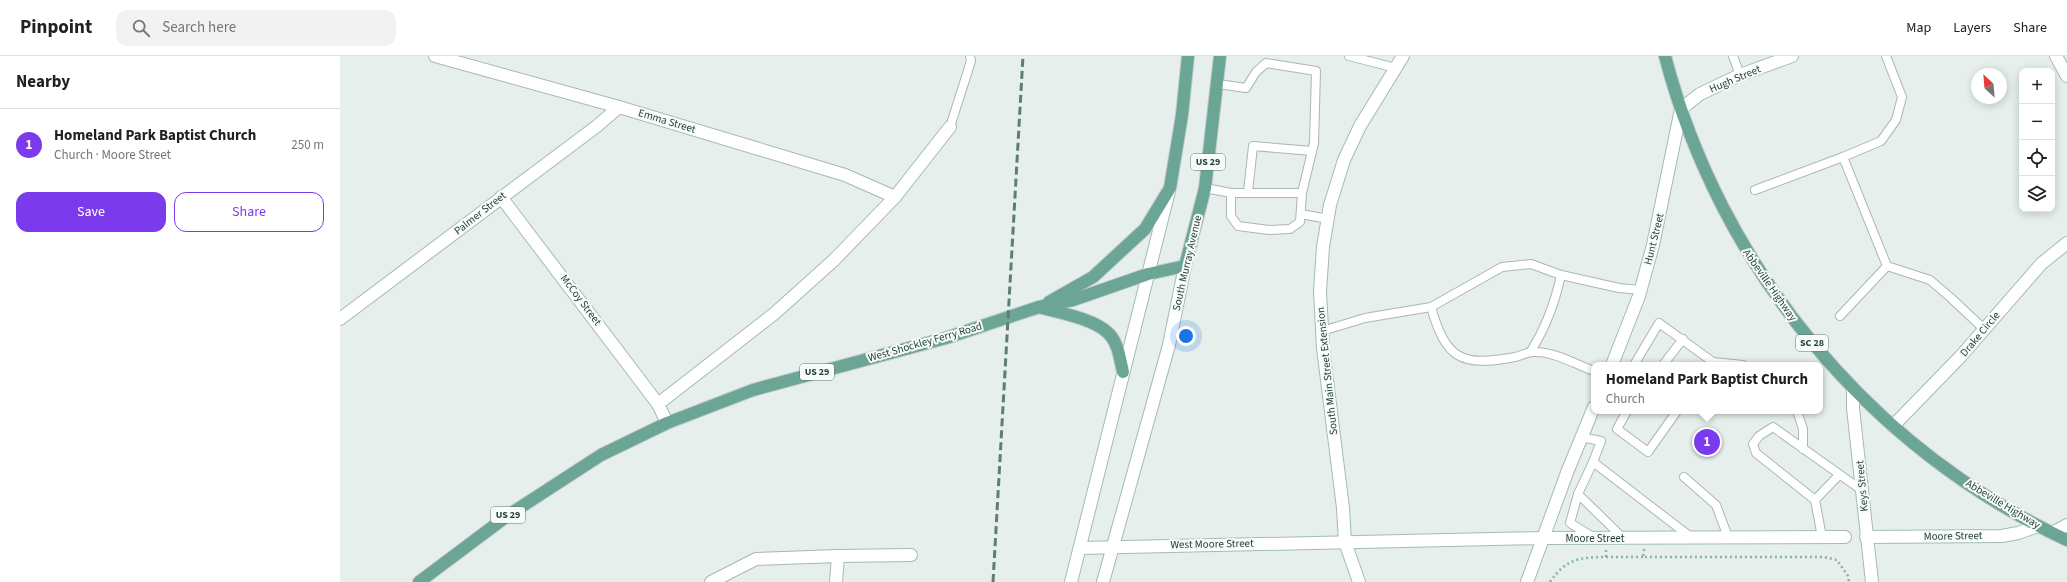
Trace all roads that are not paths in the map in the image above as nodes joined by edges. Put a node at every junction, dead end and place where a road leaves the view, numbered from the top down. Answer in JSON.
{"nodes":[{"id":1,"x":435,"y":56,"type":"edge"},
{"id":2,"x":970,"y":56,"type":"edge"},
{"id":3,"x":1188,"y":56,"type":"edge"},
{"id":4,"x":1220,"y":56,"type":"edge"},
{"id":5,"x":1348,"y":56,"type":"edge"},
{"id":6,"x":1403,"y":56,"type":"edge"},
{"id":7,"x":1665,"y":56,"type":"edge"},
{"id":8,"x":1733,"y":56,"type":"edge"},
{"id":9,"x":1792,"y":56,"type":"edge"},
{"id":10,"x":1886,"y":56,"type":"edge"},
{"id":11,"x":2056,"y":56,"type":"edge"},
{"id":12,"x":1368,"y":58,"type":"edge"},
{"id":13,"x":1396,"y":68,"type":"junction"},
{"id":14,"x":1740,"y":75,"type":"junction"},
{"id":15,"x":2067,"y":76,"type":"edge"},
{"id":16,"x":1218,"y":84,"type":"junction"},
{"id":17,"x":619,"y":107,"type":"junction"},
{"id":18,"x":1681,"y":109,"type":"junction"},
{"id":19,"x":950,"y":127,"type":"joint"},
{"id":20,"x":1312,"y":151,"type":"junction"},
{"id":21,"x":1843,"y":157,"type":"junction"},
{"id":22,"x":1170,"y":188,"type":"junction"},
{"id":23,"x":1205,"y":188,"type":"junction"},
{"id":24,"x":1755,"y":190,"type":"dead end"},
{"id":25,"x":1248,"y":192,"type":"junction"},
{"id":26,"x":1231,"y":193,"type":"junction"},
{"id":27,"x":1302,"y":193,"type":"junction"},
{"id":28,"x":501,"y":196,"type":"junction"},
{"id":29,"x":895,"y":197,"type":"junction"},
{"id":30,"x":1301,"y":214,"type":"junction"},
{"id":31,"x":1328,"y":219,"type":"junction"},
{"id":32,"x":2067,"y":243,"type":"edge"},
{"id":33,"x":1185,"y":266,"type":"junction"},
{"id":34,"x":1887,"y":266,"type":"junction"},
{"id":35,"x":1148,"y":274,"type":"junction"},
{"id":36,"x":1561,"y":275,"type":"junction"},
{"id":37,"x":1641,"y":290,"type":"junction"},
{"id":38,"x":1039,"y":307,"type":"junction"},
{"id":39,"x":1431,"y":307,"type":"junction"},
{"id":40,"x":1840,"y":316,"type":"dead end"},
{"id":41,"x":340,"y":319,"type":"edge"},
{"id":42,"x":1984,"y":329,"type":"junction"},
{"id":43,"x":1322,"y":330,"type":"junction"},
{"id":44,"x":1683,"y":340,"type":"junction"},
{"id":45,"x":1531,"y":351,"type":"junction"},
{"id":46,"x":1613,"y":362,"type":"edge"},
{"id":47,"x":1636,"y":362,"type":"edge"},
{"id":48,"x":1665,"y":362,"type":"edge"},
{"id":49,"x":1710,"y":362,"type":"edge"},
{"id":50,"x":1591,"y":370,"type":"edge"},
{"id":51,"x":1123,"y":372,"type":"junction"},
{"id":52,"x":1853,"y":389,"type":"junction"},
{"id":53,"x":658,"y":404,"type":"junction"},
{"id":54,"x":1591,"y":414,"type":"edge"},
{"id":55,"x":1625,"y":414,"type":"edge"},
{"id":56,"x":1675,"y":414,"type":"edge"},
{"id":57,"x":1798,"y":414,"type":"edge"},
{"id":58,"x":667,"y":423,"type":"junction"},
{"id":59,"x":1893,"y":426,"type":"junction"},
{"id":60,"x":1581,"y":437,"type":"junction"},
{"id":61,"x":1803,"y":450,"type":"junction"},
{"id":62,"x":1593,"y":462,"type":"junction"},
{"id":63,"x":1839,"y":475,"type":"junction"},
{"id":64,"x":1684,"y":477,"type":"dead end"},
{"id":65,"x":1864,"y":491,"type":"junction"},
{"id":66,"x":1578,"y":494,"type":"junction"},
{"id":67,"x":1815,"y":500,"type":"junction"},
{"id":68,"x":2067,"y":525,"type":"edge"},
{"id":69,"x":2038,"y":526,"type":"junction"},
{"id":70,"x":2052,"y":533,"type":"junction"},
{"id":71,"x":1728,"y":537,"type":"junction"},
{"id":72,"x":1845,"y":537,"type":"dead end"},
{"id":73,"x":1866,"y":537,"type":"junction"},
{"id":74,"x":1542,"y":538,"type":"junction"},
{"id":75,"x":1593,"y":538,"type":"junction"},
{"id":76,"x":1623,"y":538,"type":"junction"},
{"id":77,"x":1692,"y":538,"type":"junction"},
{"id":78,"x":1822,"y":538,"type":"junction"},
{"id":79,"x":2067,"y":540,"type":"edge"},
{"id":80,"x":1345,"y":542,"type":"junction"},
{"id":81,"x":1113,"y":546,"type":"junction"},
{"id":82,"x":1080,"y":548,"type":"junction"},
{"id":83,"x":911,"y":555,"type":"dead end"},
{"id":84,"x":838,"y":556,"type":"junction"},
{"id":85,"x":419,"y":582,"type":"edge"},
{"id":86,"x":711,"y":582,"type":"edge"},
{"id":87,"x":836,"y":582,"type":"edge"},
{"id":88,"x":1071,"y":582,"type":"edge"},
{"id":89,"x":1104,"y":582,"type":"edge"},
{"id":90,"x":1359,"y":582,"type":"edge"},
{"id":91,"x":1527,"y":582,"type":"edge"},
{"id":92,"x":1872,"y":582,"type":"edge"}],
"edges":[{"from":1,"to":17,"type":"street","name":"Emma Street"},
{"from":2,"to":19,"type":"lane"},
{"from":3,"to":22,"type":"main road","number":"US 29"},
{"from":4,"to":16,"type":"main road","name":"South Murray Avenue","number":"US 29"},
{"from":5,"to":12,"type":"lane"},
{"from":6,"to":13,"type":"street","name":"South Main Street Extension"},
{"from":7,"to":18,"type":"main road","name":"Abbeville Highway","number":"SC 28"},
{"from":8,"to":14,"type":"lane"},
{"from":9,"to":14,"type":"street","name":"Hugh Street"},
{"from":10,"to":21,"type":"lane"},
{"from":11,"to":15,"type":"street"},
{"from":12,"to":13,"type":"lane"},
{"from":13,"to":31,"type":"street","name":"South Main Street Extension"},
{"from":14,"to":18,"type":"street","name":"Hugh Street"},
{"from":16,"to":20,"type":"lane"},
{"from":16,"to":23,"type":"main road","name":"South Murray Avenue","number":"US 29"},
{"from":17,"to":28,"type":"street","name":"Palmer Street"},
{"from":17,"to":29,"type":"street","name":"Emma Street"},
{"from":18,"to":37,"type":"street","name":"Hunt Street"},
{"from":18,"to":52,"type":"main road","name":"Abbeville Highway","number":"SC 28"},
{"from":19,"to":29,"type":"street"},
{"from":20,"to":25,"type":"lane"},
{"from":20,"to":27,"type":"lane"},
{"from":21,"to":24,"type":"lane"},
{"from":21,"to":34,"type":"lane"},
{"from":22,"to":35,"type":"street"},
{"from":22,"to":38,"type":"main road","number":"US 29"},
{"from":23,"to":26,"type":"lane"},
{"from":23,"to":33,"type":"main road","name":"South Murray Avenue","number":"US 29"},
{"from":25,"to":26,"type":"lane"},
{"from":25,"to":27,"type":"lane"},
{"from":26,"to":30,"type":"lane"},
{"from":27,"to":30,"type":"lane"},
{"from":28,"to":41,"type":"street","name":"Palmer Street"},
{"from":28,"to":53,"type":"street","name":"McCoy Street"},
{"from":29,"to":53,"type":"street"},
{"from":30,"to":31,"type":"lane"},
{"from":31,"to":43,"type":"street","name":"South Main Street Extension"},
{"from":32,"to":42,"type":"street","name":"Drake Circle"},
{"from":33,"to":35,"type":"main road","name":"West Shockley Ferry Road","number":"US 29"},
{"from":33,"to":81,"type":"street","name":"South Murray Avenue"},
{"from":34,"to":40,"type":"lane"},
{"from":34,"to":42,"type":"lane"},
{"from":35,"to":38,"type":"main road","name":"West Shockley Ferry Road","number":"US 29"},
{"from":35,"to":51,"type":"street"},
{"from":36,"to":37,"type":"lane"},
{"from":36,"to":39,"type":"lane"},
{"from":36,"to":45,"type":"lane"},
{"from":37,"to":46,"type":"street","name":"Hunt Street"},
{"from":38,"to":51,"type":"main road"},
{"from":38,"to":58,"type":"main road","name":"West Shockley Ferry Road","number":"US 29"},
{"from":39,"to":43,"type":"lane"},
{"from":39,"to":45,"type":"lane"},
{"from":42,"to":59,"type":"street","name":"Drake Circle"},
{"from":43,"to":80,"type":"street","name":"South Main Street Extension"},
{"from":44,"to":47,"type":"lane"},
{"from":44,"to":48,"type":"lane"},
{"from":44,"to":49,"type":"lane"},
{"from":45,"to":50,"type":"lane"},
{"from":51,"to":82,"type":"street"},
{"from":52,"to":59,"type":"main road","name":"Abbeville Highway","number":"SC 28"},
{"from":52,"to":65,"type":"street","name":"Keys Street"},
{"from":53,"to":58,"type":"street"},
{"from":54,"to":60,"type":"street"},
{"from":55,"to":56,"type":"lane"},
{"from":57,"to":61,"type":"lane"},
{"from":58,"to":85,"type":"main road","name":"West Shockley Ferry Road","number":"US 29"},
{"from":59,"to":69,"type":"main road","name":"Abbeville Highway","number":"SC 28"},
{"from":60,"to":62,"type":"lane"},
{"from":60,"to":74,"type":"street"},
{"from":61,"to":63,"type":"lane"},
{"from":61,"to":67,"type":"lane"},
{"from":62,"to":66,"type":"lane"},
{"from":62,"to":77,"type":"lane"},
{"from":63,"to":65,"type":"lane"},
{"from":63,"to":67,"type":"lane"},
{"from":64,"to":71,"type":"lane"},
{"from":65,"to":73,"type":"street","name":"Keys Street"},
{"from":66,"to":75,"type":"lane"},
{"from":66,"to":76,"type":"lane"},
{"from":67,"to":78,"type":"lane"},
{"from":68,"to":70,"type":"street"},
{"from":69,"to":70,"type":"main road","name":"Abbeville Highway","number":"SC 28"},
{"from":69,"to":73,"type":"street","name":"Moore Street"},
{"from":70,"to":79,"type":"main road","name":"Abbeville Highway","number":"SC 28"},
{"from":71,"to":77,"type":"street","name":"Moore Street"},
{"from":71,"to":78,"type":"street","name":"Moore Street"},
{"from":72,"to":78,"type":"street","name":"Moore Street"},
{"from":73,"to":92,"type":"street","name":"Keys Street"},
{"from":74,"to":75,"type":"street","name":"Moore Street"},
{"from":74,"to":80,"type":"street","name":"Moore Street"},
{"from":74,"to":91,"type":"street"},
{"from":75,"to":76,"type":"street","name":"Moore Street"},
{"from":76,"to":77,"type":"street","name":"Moore Street"},
{"from":80,"to":81,"type":"street","name":"West Moore Street"},
{"from":80,"to":90,"type":"street","name":"South Main Street Extension"},
{"from":81,"to":82,"type":"street","name":"West Moore Street"},
{"from":81,"to":89,"type":"street","name":"South Murray Avenue"},
{"from":82,"to":88,"type":"street"},
{"from":83,"to":84,"type":"street"},
{"from":84,"to":86,"type":"street"},
{"from":84,"to":87,"type":"street"}]}
